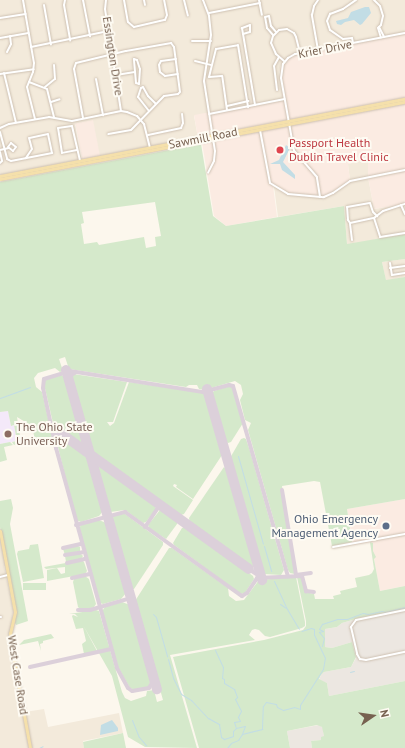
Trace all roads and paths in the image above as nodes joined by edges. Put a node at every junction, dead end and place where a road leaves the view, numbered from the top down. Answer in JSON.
{"nodes":[{"id":1,"x":24,"y":0,"type":"edge"},
{"id":2,"x":65,"y":0,"type":"edge"},
{"id":3,"x":83,"y":0,"type":"edge"},
{"id":4,"x":106,"y":0,"type":"edge"},
{"id":5,"x":124,"y":0,"type":"edge"},
{"id":6,"x":144,"y":0,"type":"edge"},
{"id":7,"x":164,"y":0,"type":"edge"},
{"id":8,"x":184,"y":0,"type":"edge"},
{"id":9,"x":203,"y":0,"type":"edge"},
{"id":10,"x":318,"y":0,"type":"edge"},
{"id":11,"x":356,"y":0,"type":"edge"},
{"id":12,"x":374,"y":0,"type":"edge"},
{"id":13,"x":259,"y":2,"type":"edge"},
{"id":14,"x":44,"y":5,"type":"dead end"},
{"id":15,"x":145,"y":5,"type":"dead end"},
{"id":16,"x":209,"y":13,"type":"junction"},
{"id":17,"x":26,"y":14,"type":"junction"},
{"id":18,"x":262,"y":15,"type":"dead end"},
{"id":19,"x":188,"y":16,"type":"dead end"},
{"id":20,"x":0,"y":18,"type":"edge"},
{"id":21,"x":109,"y":31,"type":"junction"},
{"id":22,"x":276,"y":32,"type":"junction"},
{"id":23,"x":29,"y":33,"type":"junction"},
{"id":24,"x":405,"y":33,"type":"edge"},
{"id":25,"x":243,"y":34,"type":"junction"},
{"id":26,"x":273,"y":35,"type":"junction"},
{"id":27,"x":10,"y":36,"type":"junction"},
{"id":28,"x":90,"y":36,"type":"junction"},
{"id":29,"x":0,"y":38,"type":"edge"},
{"id":30,"x":383,"y":38,"type":"junction"},
{"id":31,"x":70,"y":40,"type":"junction"},
{"id":32,"x":192,"y":41,"type":"dead end"},
{"id":33,"x":211,"y":41,"type":"junction"},
{"id":34,"x":353,"y":43,"type":"junction"},
{"id":35,"x":50,"y":44,"type":"junction"},
{"id":36,"x":31,"y":47,"type":"junction"},
{"id":37,"x":318,"y":50,"type":"junction"},
{"id":38,"x":7,"y":52,"type":"dead end"},
{"id":39,"x":300,"y":54,"type":"junction"},
{"id":40,"x":113,"y":55,"type":"junction"},
{"id":41,"x":279,"y":57,"type":"junction"},
{"id":42,"x":176,"y":59,"type":"junction"},
{"id":43,"x":195,"y":61,"type":"dead end"},
{"id":44,"x":285,"y":62,"type":"junction"},
{"id":45,"x":206,"y":63,"type":"junction"},
{"id":46,"x":54,"y":65,"type":"dead end"},
{"id":47,"x":211,"y":65,"type":"junction"},
{"id":48,"x":34,"y":69,"type":"junction"},
{"id":49,"x":135,"y":72,"type":"junction"},
{"id":50,"x":4,"y":73,"type":"junction"},
{"id":51,"x":0,"y":74,"type":"edge"},
{"id":52,"x":178,"y":74,"type":"junction"},
{"id":53,"x":116,"y":75,"type":"junction"},
{"id":54,"x":96,"y":79,"type":"dead end"},
{"id":55,"x":29,"y":82,"type":"junction"},
{"id":56,"x":45,"y":87,"type":"junction"},
{"id":57,"x":277,"y":90,"type":"dead end"},
{"id":58,"x":60,"y":99,"type":"dead end"},
{"id":59,"x":285,"y":99,"type":"junction"},
{"id":60,"x":405,"y":101,"type":"edge"},
{"id":61,"x":51,"y":102,"type":"junction"},
{"id":62,"x":248,"y":102,"type":"junction"},
{"id":63,"x":156,"y":104,"type":"junction"},
{"id":64,"x":254,"y":105,"type":"junction"},
{"id":65,"x":226,"y":106,"type":"junction"},
{"id":66,"x":249,"y":106,"type":"junction"},
{"id":67,"x":227,"y":110,"type":"junction"},
{"id":68,"x":121,"y":111,"type":"junction"},
{"id":69,"x":149,"y":111,"type":"junction"},
{"id":70,"x":182,"y":114,"type":"dead end"},
{"id":71,"x":209,"y":114,"type":"junction"},
{"id":72,"x":103,"y":115,"type":"junction"},
{"id":73,"x":54,"y":117,"type":"junction"},
{"id":74,"x":83,"y":118,"type":"junction"},
{"id":75,"x":140,"y":119,"type":"junction"},
{"id":76,"x":35,"y":120,"type":"junction"},
{"id":77,"x":16,"y":123,"type":"junction"},
{"id":78,"x":289,"y":123,"type":"junction"},
{"id":79,"x":0,"y":128,"type":"edge"},
{"id":80,"x":260,"y":130,"type":"junction"},
{"id":81,"x":0,"y":132,"type":"edge"},
{"id":82,"x":108,"y":134,"type":"dead end"},
{"id":83,"x":148,"y":135,"type":"junction"},
{"id":84,"x":213,"y":137,"type":"junction"},
{"id":85,"x":9,"y":148,"type":"dead end"},
{"id":86,"x":5,"y":149,"type":"junction"},
{"id":87,"x":77,"y":150,"type":"junction"},
{"id":88,"x":150,"y":150,"type":"junction"},
{"id":89,"x":0,"y":151,"type":"edge"},
{"id":90,"x":0,"y":156,"type":"edge"},
{"id":91,"x":26,"y":158,"type":"junction"},
{"id":92,"x":0,"y":163,"type":"edge"},
{"id":93,"x":80,"y":163,"type":"junction"},
{"id":94,"x":405,"y":170,"type":"edge"},
{"id":95,"x":208,"y":173,"type":"dead end"},
{"id":96,"x":0,"y":178,"type":"edge"},
{"id":97,"x":320,"y":198,"type":"junction"},
{"id":98,"x":405,"y":204,"type":"edge"},
{"id":99,"x":401,"y":205,"type":"junction"},
{"id":100,"x":405,"y":214,"type":"edge"},
{"id":101,"x":376,"y":217,"type":"junction"},
{"id":102,"x":350,"y":223,"type":"junction"},
{"id":103,"x":405,"y":233,"type":"edge"},
{"id":104,"x":352,"y":240,"type":"dead end"},
{"id":105,"x":390,"y":263,"type":"dead end"},
{"id":106,"x":405,"y":266,"type":"edge"},
{"id":107,"x":390,"y":268,"type":"junction"},
{"id":108,"x":405,"y":273,"type":"edge"},
{"id":109,"x":0,"y":531,"type":"edge"},
{"id":110,"x":405,"y":534,"type":"edge"},
{"id":111,"x":333,"y":547,"type":"dead end"},
{"id":112,"x":8,"y":575,"type":"junction"},
{"id":113,"x":0,"y":577,"type":"edge"},
{"id":114,"x":405,"y":610,"type":"edge"},
{"id":115,"x":405,"y":652,"type":"edge"},
{"id":116,"x":30,"y":748,"type":"edge"}],
"edges":[{"from":1,"to":17,"type":"street"},
{"from":2,"to":31,"type":"street"},
{"from":3,"to":28,"type":"street"},
{"from":4,"to":21,"type":"street","name":"Essington Drive"},
{"from":5,"to":7,"type":"street"},
{"from":6,"to":15,"type":"street"},
{"from":8,"to":19,"type":"street"},
{"from":9,"to":16,"type":"street"},
{"from":10,"to":37,"type":"street"},
{"from":11,"to":34,"type":"street"},
{"from":12,"to":30,"type":"street"},
{"from":13,"to":16,"type":"street"},
{"from":13,"to":18,"type":"street"},
{"from":14,"to":35,"type":"street"},
{"from":16,"to":33,"type":"street"},
{"from":17,"to":20,"type":"street"},
{"from":17,"to":23,"type":"street"},
{"from":21,"to":28,"type":"street"},
{"from":21,"to":40,"type":"street","name":"Essington Drive"},
{"from":22,"to":26,"type":"street"},
{"from":22,"to":26,"type":"street"},
{"from":22,"to":39,"type":"street"},
{"from":23,"to":27,"type":"street"},
{"from":23,"to":36,"type":"street"},
{"from":24,"to":30,"type":"street","name":"Krier Drive"},
{"from":25,"to":25,"type":"street"},
{"from":25,"to":64,"type":"street"},
{"from":26,"to":41,"type":"street"},
{"from":27,"to":29,"type":"street"},
{"from":27,"to":38,"type":"street"},
{"from":28,"to":31,"type":"street"},
{"from":30,"to":34,"type":"street","name":"Krier Drive"},
{"from":31,"to":35,"type":"street"},
{"from":32,"to":33,"type":"street"},
{"from":33,"to":45,"type":"street"},
{"from":34,"to":37,"type":"street","name":"Krier Drive"},
{"from":35,"to":36,"type":"street"},
{"from":36,"to":48,"type":"street"},
{"from":37,"to":39,"type":"street","name":"Krier Drive"},
{"from":39,"to":44,"type":"street","name":"Krier Drive"},
{"from":40,"to":42,"type":"street"},
{"from":40,"to":53,"type":"street","name":"Essington Drive"},
{"from":40,"to":74,"type":"street"},
{"from":41,"to":44,"type":"street"},
{"from":41,"to":57,"type":"street"},
{"from":42,"to":52,"type":"street"},
{"from":42,"to":52,"type":"street"},
{"from":43,"to":45,"type":"street"},
{"from":44,"to":59,"type":"street","name":"Krier Drive"},
{"from":45,"to":47,"type":"street"},
{"from":45,"to":71,"type":"street"},
{"from":46,"to":56,"type":"street"},
{"from":47,"to":62,"type":"street"},
{"from":47,"to":65,"type":"street"},
{"from":48,"to":50,"type":"street"},
{"from":48,"to":55,"type":"street"},
{"from":49,"to":49,"type":"street"},
{"from":49,"to":53,"type":"street"},
{"from":50,"to":51,"type":"street"},
{"from":50,"to":77,"type":"street"},
{"from":52,"to":63,"type":"street"},
{"from":53,"to":68,"type":"street","name":"Essington Drive"},
{"from":54,"to":72,"type":"street"},
{"from":55,"to":56,"type":"street"},
{"from":55,"to":76,"type":"street"},
{"from":56,"to":61,"type":"street"},
{"from":58,"to":61,"type":"street"},
{"from":59,"to":64,"type":"street"},
{"from":59,"to":78,"type":"street","name":"Krier Drive"},
{"from":60,"to":78,"type":"main road","name":"Sawmill Road"},
{"from":61,"to":73,"type":"street"},
{"from":62,"to":65,"type":"street"},
{"from":62,"to":66,"type":"street"},
{"from":63,"to":69,"type":"street"},
{"from":63,"to":69,"type":"street"},
{"from":64,"to":66,"type":"street"},
{"from":65,"to":67,"type":"street"},
{"from":66,"to":67,"type":"street"},
{"from":67,"to":71,"type":"street"},
{"from":68,"to":72,"type":"street"},
{"from":68,"to":75,"type":"street"},
{"from":69,"to":75,"type":"street"},
{"from":70,"to":83,"type":"street"},
{"from":71,"to":84,"type":"street"},
{"from":72,"to":74,"type":"street"},
{"from":73,"to":74,"type":"street"},
{"from":73,"to":76,"type":"street"},
{"from":75,"to":82,"type":"street"},
{"from":75,"to":83,"type":"street"},
{"from":76,"to":77,"type":"street"},
{"from":77,"to":79,"type":"street"},
{"from":78,"to":80,"type":"main road","name":"Sawmill Road"},
{"from":78,"to":84,"type":"main road","name":"Sawmill Road"},
{"from":78,"to":97,"type":"street","name":"Krier Drive"},
{"from":80,"to":84,"type":"main road","name":"Sawmill Road"},
{"from":80,"to":97,"type":"street"},
{"from":81,"to":86,"type":"street"},
{"from":83,"to":88,"type":"street"},
{"from":84,"to":88,"type":"main road","name":"Sawmill Road"},
{"from":84,"to":95,"type":"street"},
{"from":85,"to":86,"type":"street"},
{"from":86,"to":89,"type":"street"},
{"from":86,"to":91,"type":"street"},
{"from":87,"to":87,"type":"street"},
{"from":87,"to":93,"type":"street"},
{"from":88,"to":93,"type":"main road","name":"Sawmill Road"},
{"from":89,"to":90,"type":"street"},
{"from":90,"to":92,"type":"street"},
{"from":91,"to":91,"type":"street"},
{"from":93,"to":96,"type":"main road","name":"Sawmill Road"},
{"from":94,"to":97,"type":"street"},
{"from":98,"to":99,"type":"street"},
{"from":99,"to":100,"type":"street"},
{"from":99,"to":101,"type":"street"},
{"from":101,"to":102,"type":"street"},
{"from":101,"to":102,"type":"street"},
{"from":101,"to":103,"type":"street"},
{"from":102,"to":104,"type":"street"},
{"from":105,"to":107,"type":"street"},
{"from":106,"to":107,"type":"street"},
{"from":107,"to":108,"type":"street"},
{"from":109,"to":112,"type":"main road","name":"West Case Road"},
{"from":110,"to":111,"type":"street"},
{"from":112,"to":113,"type":"street"},
{"from":112,"to":116,"type":"main road","name":"West Case Road"},
{"from":114,"to":115,"type":"street"}]}
